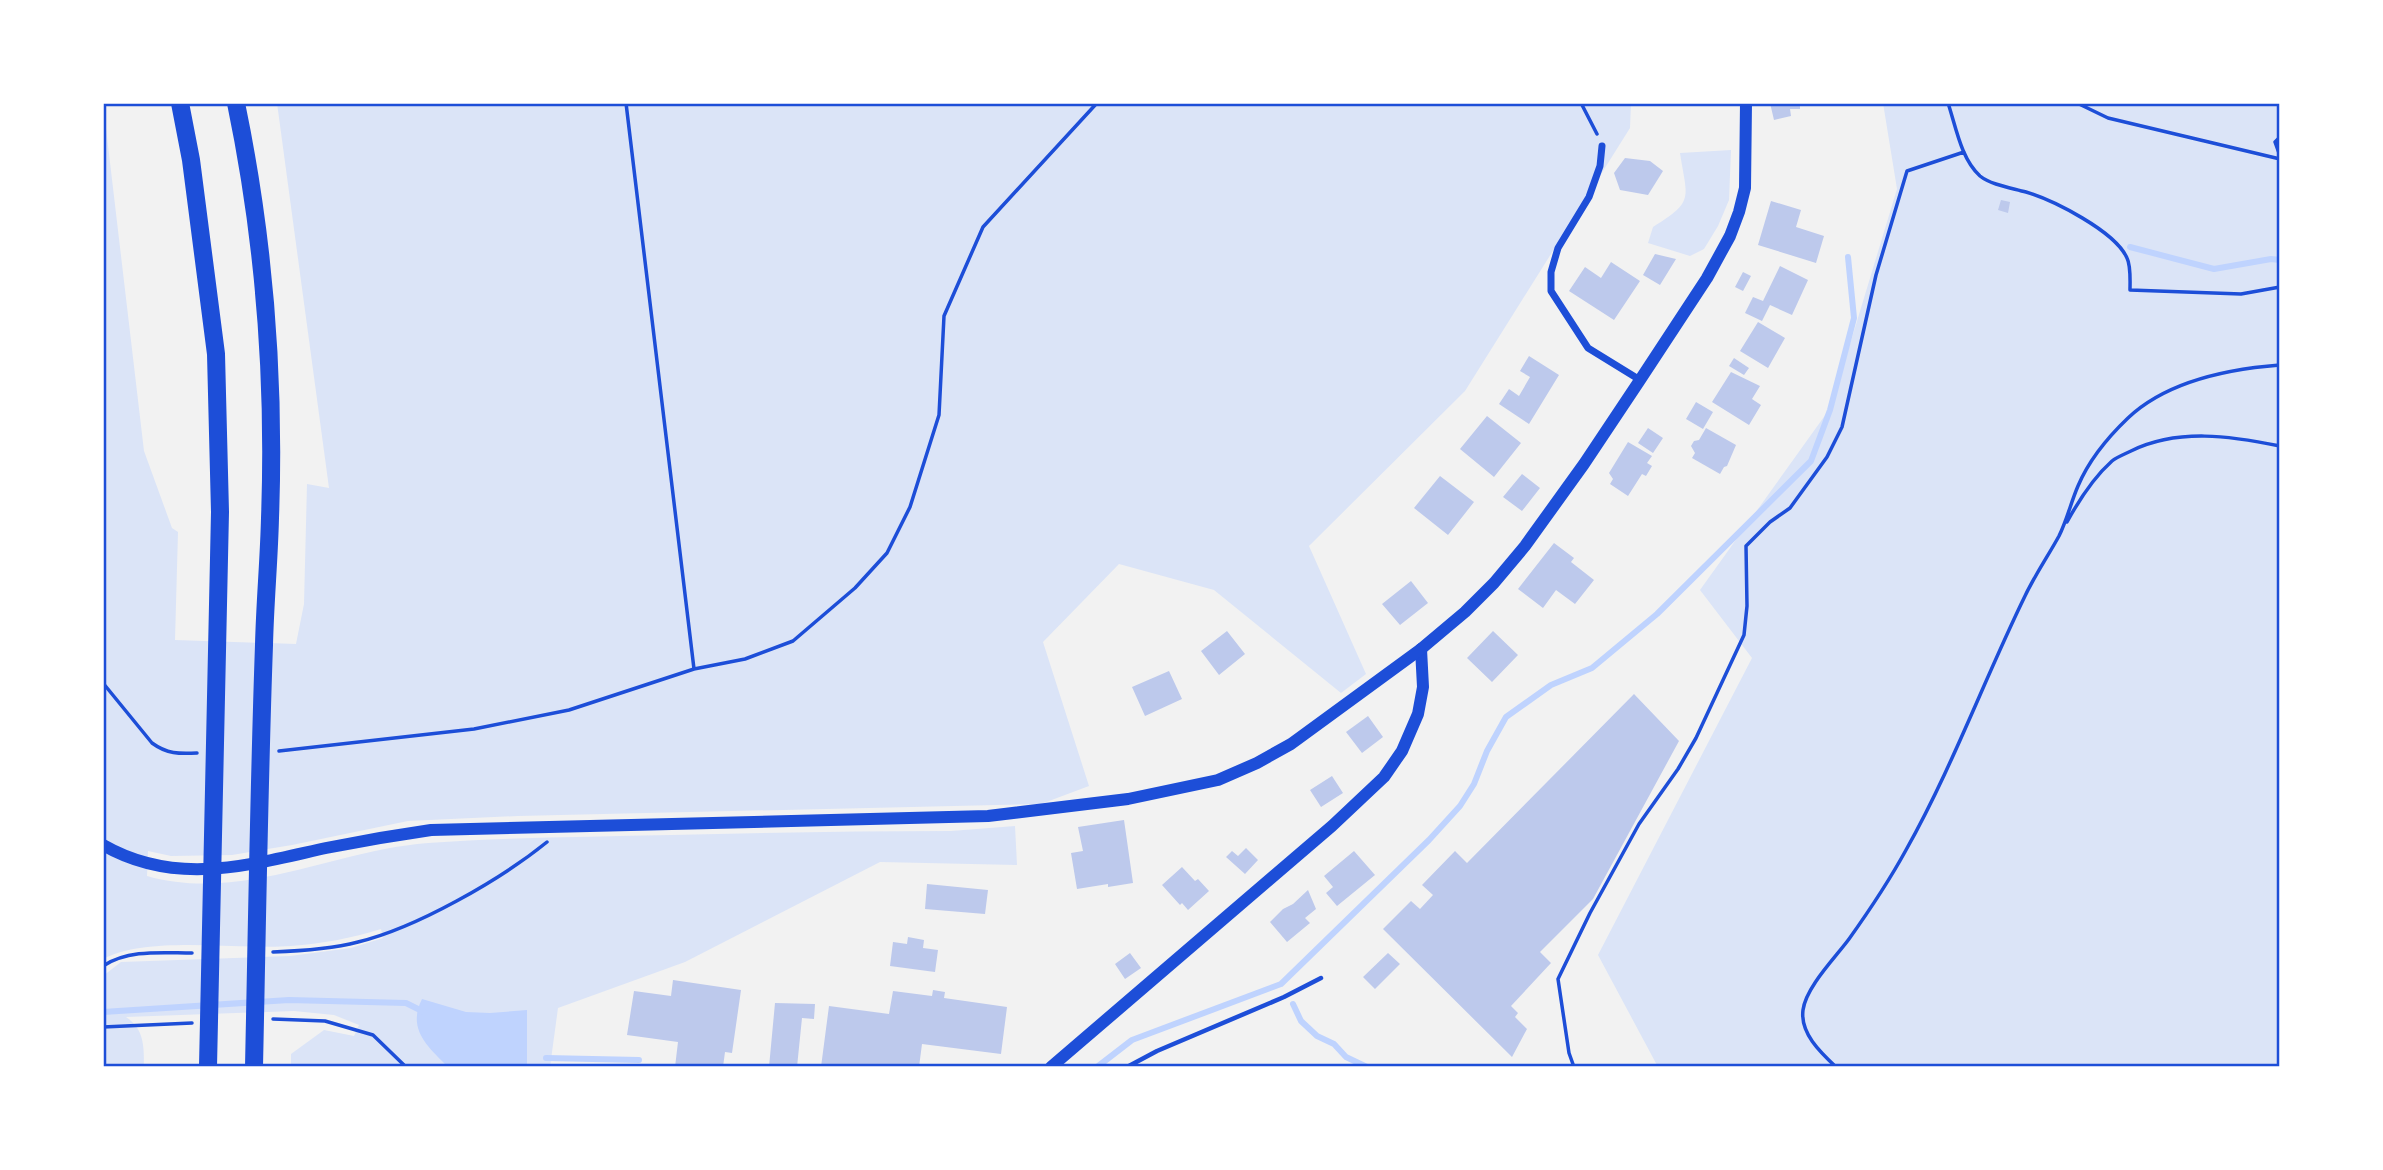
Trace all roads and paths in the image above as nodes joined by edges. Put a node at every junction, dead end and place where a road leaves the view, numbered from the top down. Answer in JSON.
{"nodes":[{"id":1,"x":180,"y":103,"type":"edge"},
{"id":2,"x":236,"y":103,"type":"edge"},
{"id":3,"x":626,"y":103,"type":"edge"},
{"id":4,"x":1097,"y":103,"type":"edge"},
{"id":5,"x":1581,"y":103,"type":"edge"},
{"id":6,"x":1746,"y":103,"type":"edge"},
{"id":7,"x":1948,"y":103,"type":"edge"},
{"id":8,"x":2077,"y":103,"type":"edge"},
{"id":9,"x":2280,"y":137,"type":"edge"},
{"id":10,"x":1602,"y":146,"type":"joint"},
{"id":11,"x":1964,"y":152,"type":"junction"},
{"id":12,"x":2280,"y":158,"type":"edge"},
{"id":13,"x":2280,"y":287,"type":"edge"},
{"id":14,"x":2280,"y":365,"type":"edge"},
{"id":15,"x":1640,"y":380,"type":"junction"},
{"id":16,"x":2280,"y":446,"type":"edge"},
{"id":17,"x":2061,"y":533,"type":"junction"},
{"id":18,"x":1422,"y":649,"type":"junction"},
{"id":19,"x":694,"y":669,"type":"junction"},
{"id":20,"x":103,"y":683,"type":"edge"},
{"id":21,"x":267,"y":751,"type":"dead end"},
{"id":22,"x":201,"y":753,"type":"dead end"},
{"id":23,"x":567,"y":825,"type":"junction"},
{"id":24,"x":103,"y":845,"type":"edge"},
{"id":25,"x":262,"y":952,"type":"dead end"},
{"id":26,"x":195,"y":953,"type":"dead end"},
{"id":27,"x":103,"y":966,"type":"edge"},
{"id":28,"x":1321,"y":978,"type":"dead end"},
{"id":29,"x":208,"y":1067,"type":"edge"},
{"id":30,"x":254,"y":1067,"type":"edge"},
{"id":31,"x":1051,"y":1067,"type":"edge"},
{"id":32,"x":1126,"y":1067,"type":"edge"},
{"id":33,"x":1574,"y":1067,"type":"edge"},
{"id":34,"x":1836,"y":1067,"type":"edge"}],
"edges":[{"from":1,"to":29,"type":"highway"},
{"from":2,"to":30,"type":"highway"},
{"from":3,"to":19,"type":"path"},
{"from":4,"to":19,"type":"path"},
{"from":5,"to":10,"type":"path"},
{"from":6,"to":15,"type":"main road"},
{"from":7,"to":11,"type":"path"},
{"from":8,"to":12,"type":"path"},
{"from":9,"to":12,"type":"path"},
{"from":10,"to":15,"type":"street"},
{"from":11,"to":13,"type":"path"},
{"from":11,"to":33,"type":"path"},
{"from":14,"to":17,"type":"path"},
{"from":15,"to":18,"type":"main road"},
{"from":16,"to":17,"type":"path"},
{"from":17,"to":34,"type":"path"},
{"from":18,"to":23,"type":"main road"},
{"from":18,"to":31,"type":"main road"},
{"from":19,"to":21,"type":"path"},
{"from":20,"to":22,"type":"path"},
{"from":23,"to":24,"type":"main road"},
{"from":23,"to":25,"type":"path"},
{"from":26,"to":27,"type":"path"},
{"from":28,"to":32,"type":"lane"}]}
